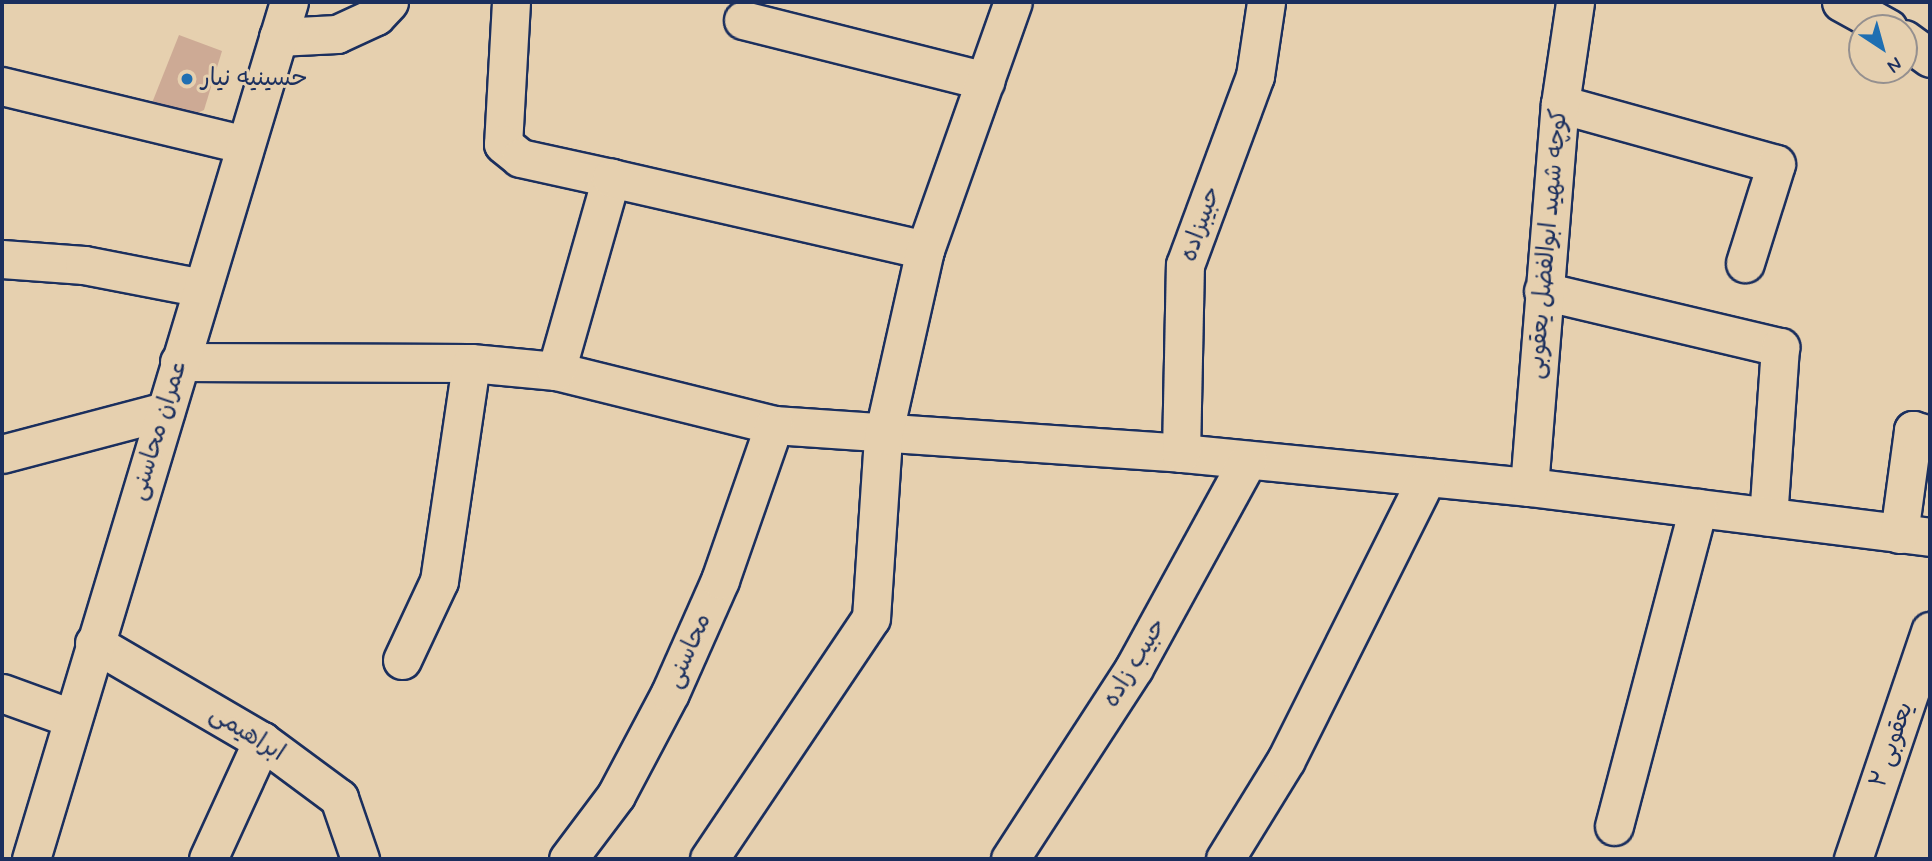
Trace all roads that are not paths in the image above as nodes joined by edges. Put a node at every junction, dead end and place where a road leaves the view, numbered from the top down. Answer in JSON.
{"nodes":[{"id":1,"x":289,"y":2,"type":"edge"},
{"id":2,"x":389,"y":2,"type":"edge"},
{"id":3,"x":511,"y":2,"type":"edge"},
{"id":4,"x":1013,"y":2,"type":"edge"},
{"id":5,"x":1266,"y":2,"type":"edge"},
{"id":6,"x":1575,"y":2,"type":"edge"},
{"id":7,"x":1851,"y":3,"type":"edge"},
{"id":8,"x":1867,"y":14,"type":"edge"},
{"id":9,"x":743,"y":20,"type":"dead end"},
{"id":10,"x":278,"y":37,"type":"junction"},
{"id":11,"x":985,"y":81,"type":"junction"},
{"id":12,"x":2,"y":86,"type":"edge"},
{"id":13,"x":1560,"y":104,"type":"junction"},
{"id":14,"x":245,"y":145,"type":"junction"},
{"id":15,"x":611,"y":177,"type":"junction"},
{"id":16,"x":925,"y":250,"type":"junction"},
{"id":17,"x":2,"y":259,"type":"edge"},
{"id":18,"x":1745,"y":263,"type":"dead end"},
{"id":19,"x":202,"y":288,"type":"junction"},
{"id":20,"x":1543,"y":291,"type":"junction"},
{"id":21,"x":179,"y":362,"type":"junction"},
{"id":22,"x":471,"y":363,"type":"junction"},
{"id":23,"x":556,"y":371,"type":"junction"},
{"id":24,"x":165,"y":411,"type":"junction"},
{"id":25,"x":774,"y":425,"type":"junction"},
{"id":26,"x":1930,"y":435,"type":"edge"},
{"id":27,"x":883,"y":436,"type":"junction"},
{"id":28,"x":1181,"y":453,"type":"junction"},
{"id":29,"x":2,"y":454,"type":"edge"},
{"id":30,"x":1248,"y":460,"type":"junction"},
{"id":31,"x":1427,"y":477,"type":"junction"},
{"id":32,"x":1530,"y":487,"type":"junction"},
{"id":33,"x":1698,"y":508,"type":"junction"},
{"id":34,"x":1768,"y":517,"type":"junction"},
{"id":35,"x":1915,"y":535,"type":"edge"},
{"id":36,"x":1930,"y":631,"type":"edge"},
{"id":37,"x":94,"y":643,"type":"junction"},
{"id":38,"x":402,"y":660,"type":"dead end"},
{"id":39,"x":2,"y":693,"type":"edge"},
{"id":40,"x":71,"y":718,"type":"junction"},
{"id":41,"x":262,"y":741,"type":"junction"},
{"id":42,"x":1614,"y":826,"type":"dead end"},
{"id":43,"x":31,"y":859,"type":"edge"},
{"id":44,"x":208,"y":859,"type":"edge"},
{"id":45,"x":360,"y":859,"type":"edge"},
{"id":46,"x":568,"y":859,"type":"edge"},
{"id":47,"x":709,"y":859,"type":"edge"},
{"id":48,"x":1010,"y":859,"type":"edge"},
{"id":49,"x":1225,"y":859,"type":"edge"},
{"id":50,"x":1853,"y":859,"type":"edge"}],
"edges":[{"from":1,"to":10,"type":"street","name":"عمران محاسنی"},
{"from":2,"to":10,"type":"street"},
{"from":3,"to":15,"type":"street"},
{"from":4,"to":11,"type":"street"},
{"from":5,"to":28,"type":"street","name":"حبیبزاده"},
{"from":6,"to":13,"type":"street","name":"کوچه شهید ابوالفضل یعقوبی"},
{"from":7,"to":8,"type":"street"},
{"from":9,"to":11,"type":"street"},
{"from":10,"to":14,"type":"street","name":"عمران محاسنی"},
{"from":11,"to":16,"type":"street"},
{"from":12,"to":14,"type":"street"},
{"from":13,"to":18,"type":"street"},
{"from":13,"to":20,"type":"street","name":"کوچه شهید ابوالفضل یعقوبی"},
{"from":14,"to":19,"type":"street","name":"عمران محاسنی"},
{"from":15,"to":16,"type":"street"},
{"from":15,"to":23,"type":"street"},
{"from":16,"to":27,"type":"street"},
{"from":17,"to":19,"type":"street"},
{"from":19,"to":21,"type":"street","name":"عمران محاسنی"},
{"from":20,"to":32,"type":"street","name":"کوچه شهید ابوالفضل یعقوبی"},
{"from":20,"to":34,"type":"street"},
{"from":21,"to":22,"type":"street"},
{"from":21,"to":24,"type":"street","name":"عمران محاسنی"},
{"from":22,"to":23,"type":"street"},
{"from":22,"to":38,"type":"street"},
{"from":23,"to":25,"type":"street"},
{"from":24,"to":29,"type":"street"},
{"from":24,"to":37,"type":"street","name":"عمران محاسنی"},
{"from":25,"to":27,"type":"street"},
{"from":25,"to":46,"type":"street","name":"محاسنی"},
{"from":26,"to":35,"type":"street"},
{"from":27,"to":28,"type":"street"},
{"from":27,"to":47,"type":"street"},
{"from":28,"to":30,"type":"street"},
{"from":30,"to":31,"type":"street"},
{"from":30,"to":48,"type":"street","name":"حبیب زاده"},
{"from":31,"to":32,"type":"street"},
{"from":31,"to":49,"type":"street"},
{"from":32,"to":33,"type":"street"},
{"from":33,"to":34,"type":"street"},
{"from":33,"to":42,"type":"street"},
{"from":34,"to":35,"type":"street"},
{"from":36,"to":50,"type":"street","name":"یعقوبی ۲"},
{"from":37,"to":40,"type":"street","name":"عمران محاسنی"},
{"from":37,"to":41,"type":"street","name":"ابراهیمی"},
{"from":39,"to":40,"type":"street"},
{"from":40,"to":43,"type":"street","name":"عمران محاسنی"},
{"from":41,"to":44,"type":"street"},
{"from":41,"to":45,"type":"street","name":"ابراهیمی"}]}
